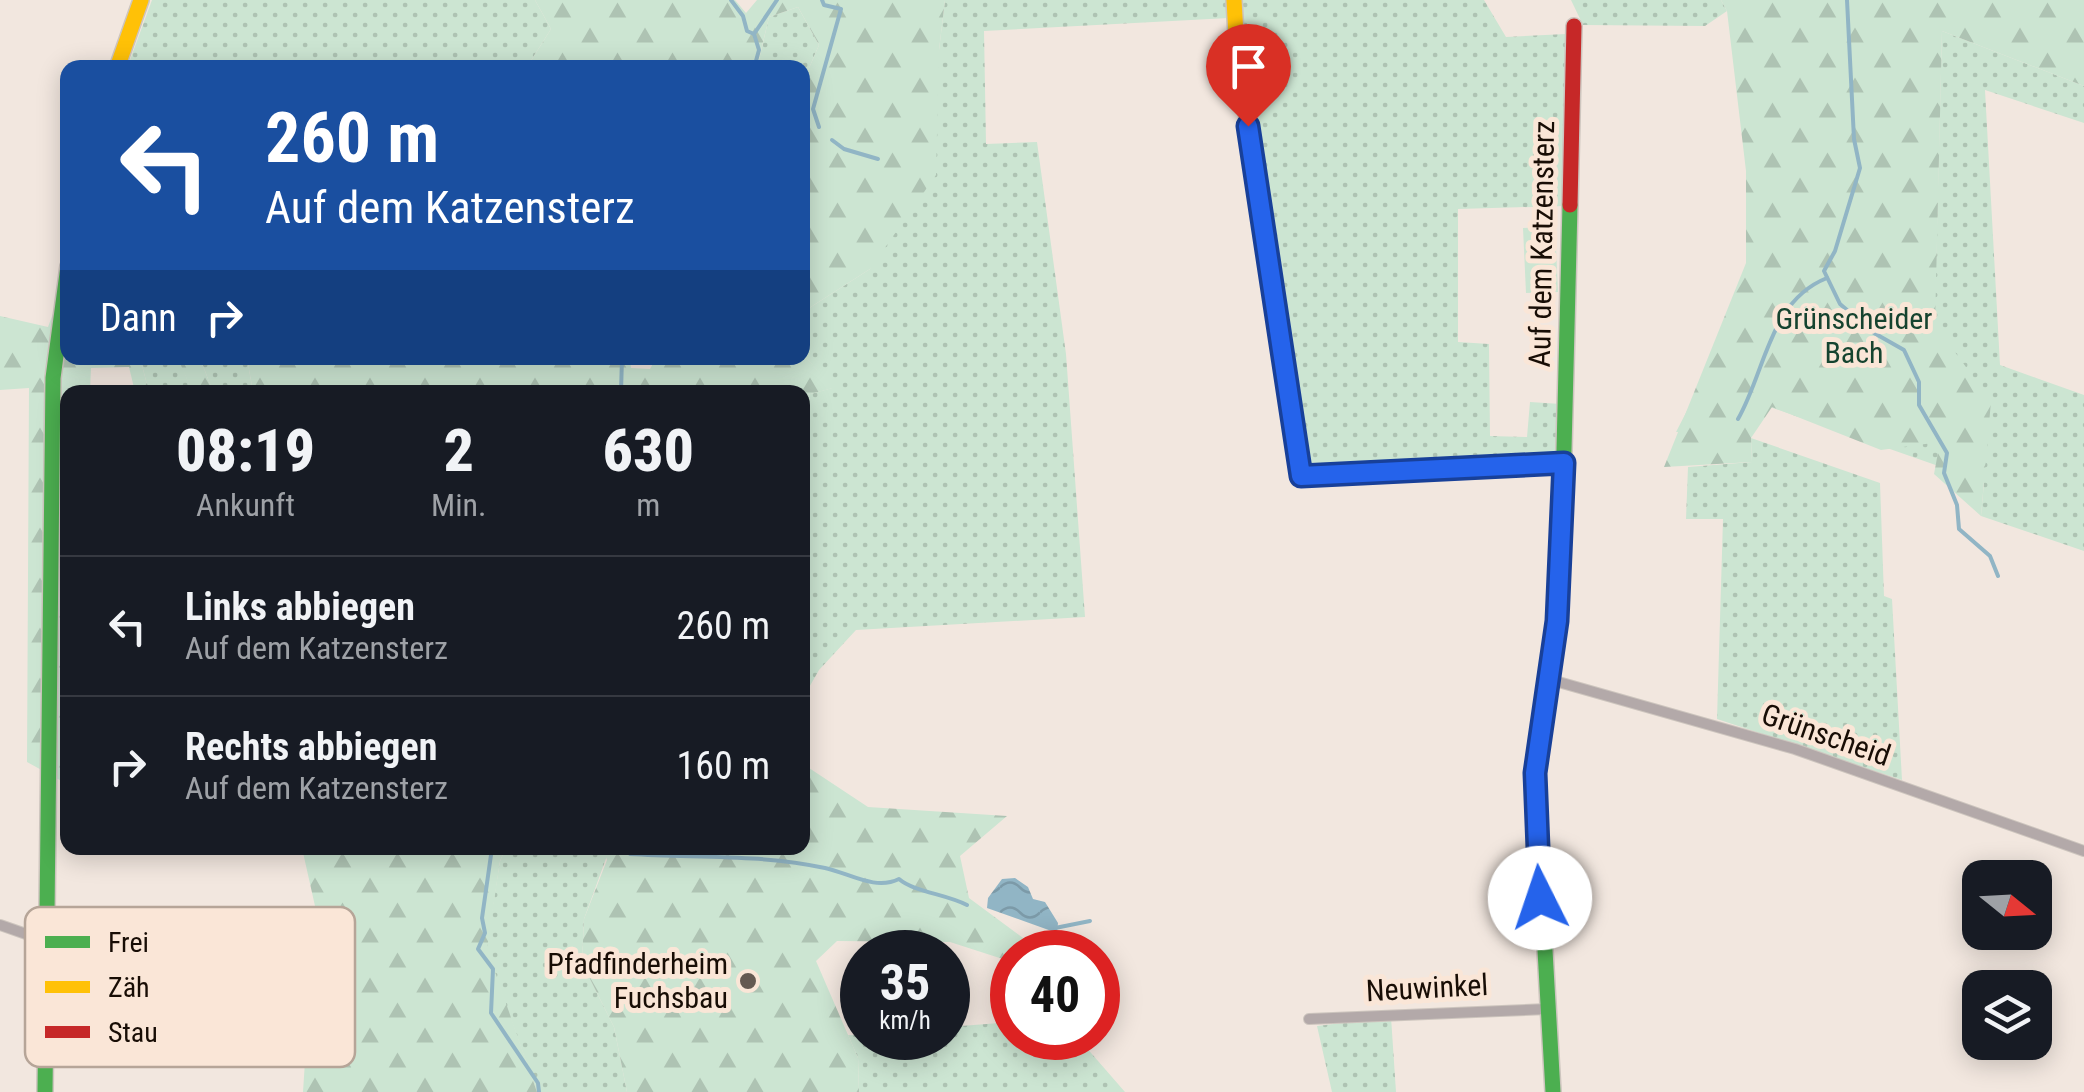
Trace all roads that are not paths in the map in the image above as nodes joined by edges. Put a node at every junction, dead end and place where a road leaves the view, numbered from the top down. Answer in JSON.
{"nodes":[{"id":1,"x":141,"y":0,"type":"edge"},
{"id":2,"x":1234,"y":0,"type":"edge"},
{"id":3,"x":1574,"y":26,"type":"dead end"},
{"id":4,"x":120,"y":60,"type":"edge"},
{"id":5,"x":60,"y":326,"type":"edge"},
{"id":6,"x":1564,"y":463,"type":"junction"},
{"id":7,"x":1548,"y":679,"type":"junction"},
{"id":8,"x":2084,"y":851,"type":"edge"},
{"id":9,"x":47,"y":907,"type":"edge"},
{"id":10,"x":0,"y":925,"type":"edge"},
{"id":11,"x":25,"y":933,"type":"edge"},
{"id":12,"x":1547,"y":1010,"type":"junction"},
{"id":13,"x":1309,"y":1019,"type":"dead end"},
{"id":14,"x":45,"y":1067,"type":"edge"},
{"id":15,"x":45,"y":1092,"type":"edge"},
{"id":16,"x":1552,"y":1092,"type":"edge"}],
"edges":[{"from":1,"to":4,"type":"street"},
{"from":2,"to":6,"type":"street"},
{"from":3,"to":6,"type":"street","name":"Auf dem Katzensterz"},
{"from":5,"to":9,"type":"street"},
{"from":6,"to":7,"type":"street","name":"Auf dem Katzensterz"},
{"from":7,"to":8,"type":"street","name":"Grünscheid"},
{"from":7,"to":12,"type":"street","name":"Auf dem Katzensterz"},
{"from":10,"to":11,"type":"street"},
{"from":12,"to":13,"type":"street","name":"Neuwinkel"},
{"from":12,"to":16,"type":"street","name":"Auf dem Katzensterz"},
{"from":14,"to":15,"type":"street"}]}
